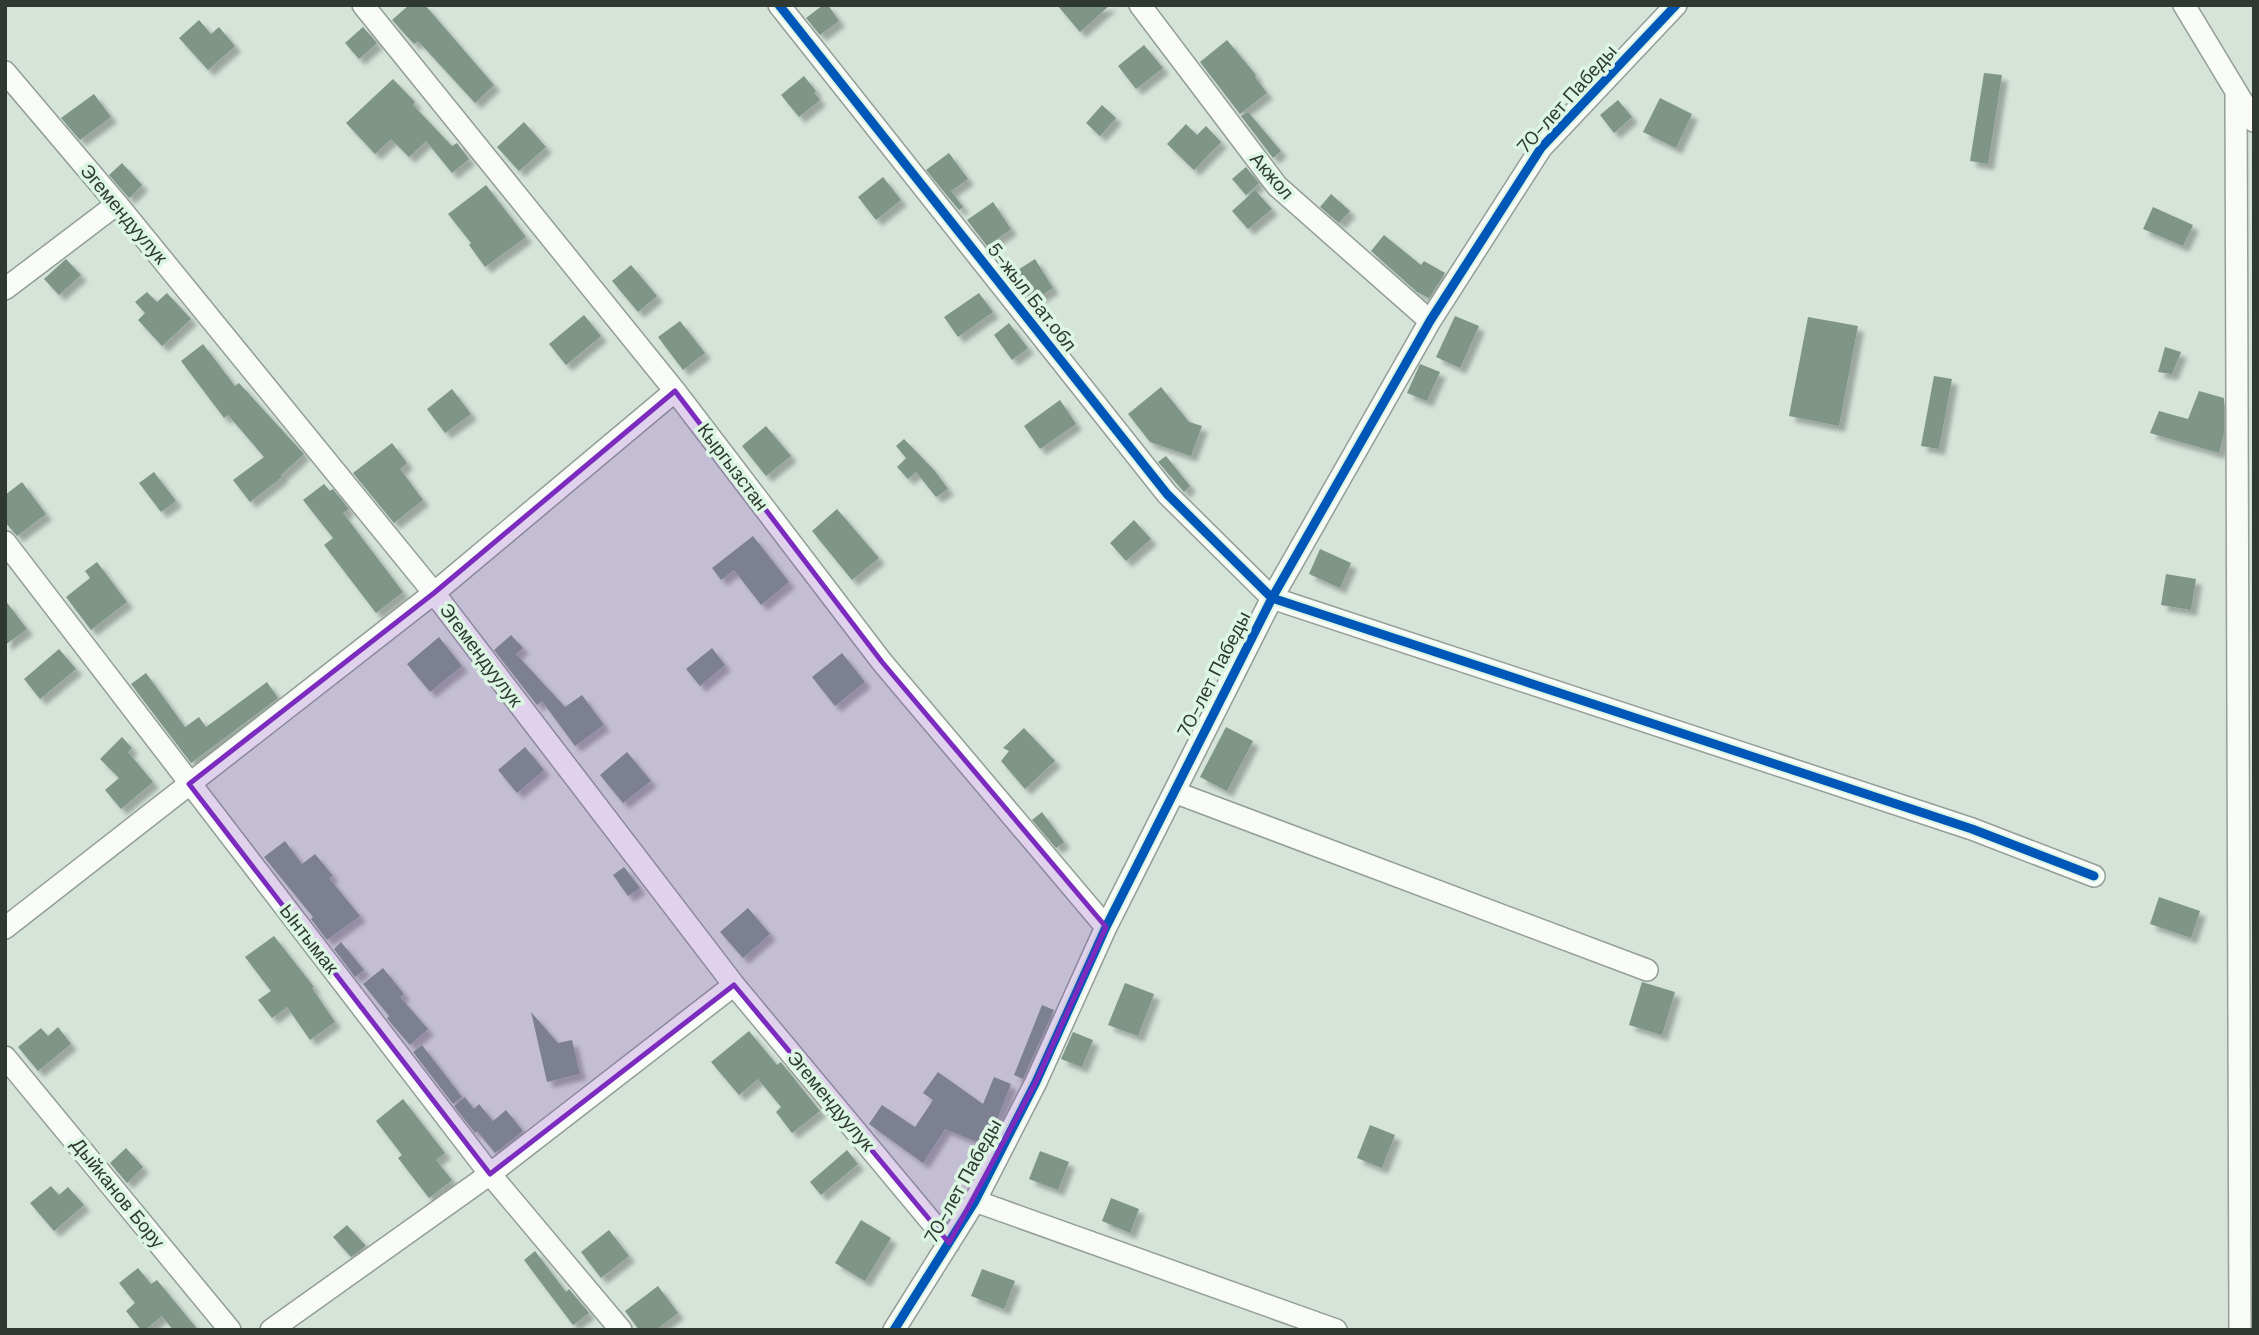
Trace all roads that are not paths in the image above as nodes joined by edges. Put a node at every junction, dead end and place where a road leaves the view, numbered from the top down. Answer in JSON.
{"nodes":[{"id":1,"x":363,"y":5,"type":"edge"},
{"id":2,"x":779,"y":5,"type":"edge"},
{"id":3,"x":1140,"y":5,"type":"edge"},
{"id":4,"x":1676,"y":5,"type":"edge"},
{"id":5,"x":2184,"y":5,"type":"edge"},
{"id":6,"x":5,"y":72,"type":"edge"},
{"id":7,"x":2236,"y":92,"type":"junction"},
{"id":8,"x":2254,"y":121,"type":"edge"},
{"id":9,"x":117,"y":204,"type":"junction"},
{"id":10,"x":5,"y":289,"type":"edge"},
{"id":11,"x":1430,"y":321,"type":"junction"},
{"id":12,"x":675,"y":391,"type":"junction"},
{"id":13,"x":5,"y":542,"type":"edge"},
{"id":14,"x":434,"y":593,"type":"junction"},
{"id":15,"x":1272,"y":598,"type":"junction"},
{"id":16,"x":189,"y":784,"type":"junction"},
{"id":17,"x":1174,"y":792,"type":"junction"},
{"id":18,"x":2094,"y":876,"type":"dead end"},
{"id":19,"x":1106,"y":927,"type":"junction"},
{"id":20,"x":5,"y":928,"type":"edge"},
{"id":21,"x":1647,"y":970,"type":"dead end"},
{"id":22,"x":734,"y":985,"type":"junction"},
{"id":23,"x":5,"y":1057,"type":"edge"},
{"id":24,"x":489,"y":1174,"type":"junction"},
{"id":25,"x":975,"y":1201,"type":"junction"},
{"id":26,"x":949,"y":1243,"type":"junction"},
{"id":27,"x":230,"y":1330,"type":"edge"},
{"id":28,"x":271,"y":1330,"type":"edge"},
{"id":29,"x":621,"y":1330,"type":"edge"},
{"id":30,"x":894,"y":1330,"type":"edge"},
{"id":31,"x":1336,"y":1330,"type":"edge"},
{"id":32,"x":2240,"y":1330,"type":"edge"}],
"edges":[{"from":1,"to":12,"type":"street","name":"Кыргызстан"},
{"from":2,"to":15,"type":"street","name":"5-жыл Бат.обл"},
{"from":3,"to":11,"type":"street","name":"Акжол"},
{"from":4,"to":11,"type":"street","name":"70-лет Пабеды"},
{"from":5,"to":7,"type":"street"},
{"from":6,"to":9,"type":"street","name":"Эгемендуулук"},
{"from":7,"to":8,"type":"street"},
{"from":7,"to":32,"type":"street"},
{"from":9,"to":10,"type":"street"},
{"from":9,"to":14,"type":"street","name":"Эгемендуулук"},
{"from":11,"to":15,"type":"street","name":"70-лет Пабеды"},
{"from":12,"to":14,"type":"street"},
{"from":12,"to":19,"type":"street","name":"Кыргызстан"},
{"from":13,"to":16,"type":"street","name":"Ынтымак"},
{"from":14,"to":16,"type":"street"},
{"from":14,"to":22,"type":"street","name":"Эгемендуулук"},
{"from":15,"to":17,"type":"street","name":"70-лет Пабеды"},
{"from":15,"to":18,"type":"street"},
{"from":16,"to":20,"type":"street"},
{"from":16,"to":24,"type":"street","name":"Ынтымак"},
{"from":17,"to":19,"type":"street","name":"70-лет Пабеды"},
{"from":17,"to":21,"type":"street"},
{"from":19,"to":25,"type":"street","name":"70-лет Пабеды"},
{"from":22,"to":24,"type":"street"},
{"from":22,"to":26,"type":"street","name":"Эгемендуулук"},
{"from":23,"to":27,"type":"street","name":"Дыйканов Бору"},
{"from":24,"to":28,"type":"street"},
{"from":24,"to":29,"type":"street","name":"Ынтымак"},
{"from":25,"to":26,"type":"street","name":"70-лет Пабеды"},
{"from":25,"to":31,"type":"street"},
{"from":26,"to":30,"type":"street","name":"70-лет Пабеды"}]}
